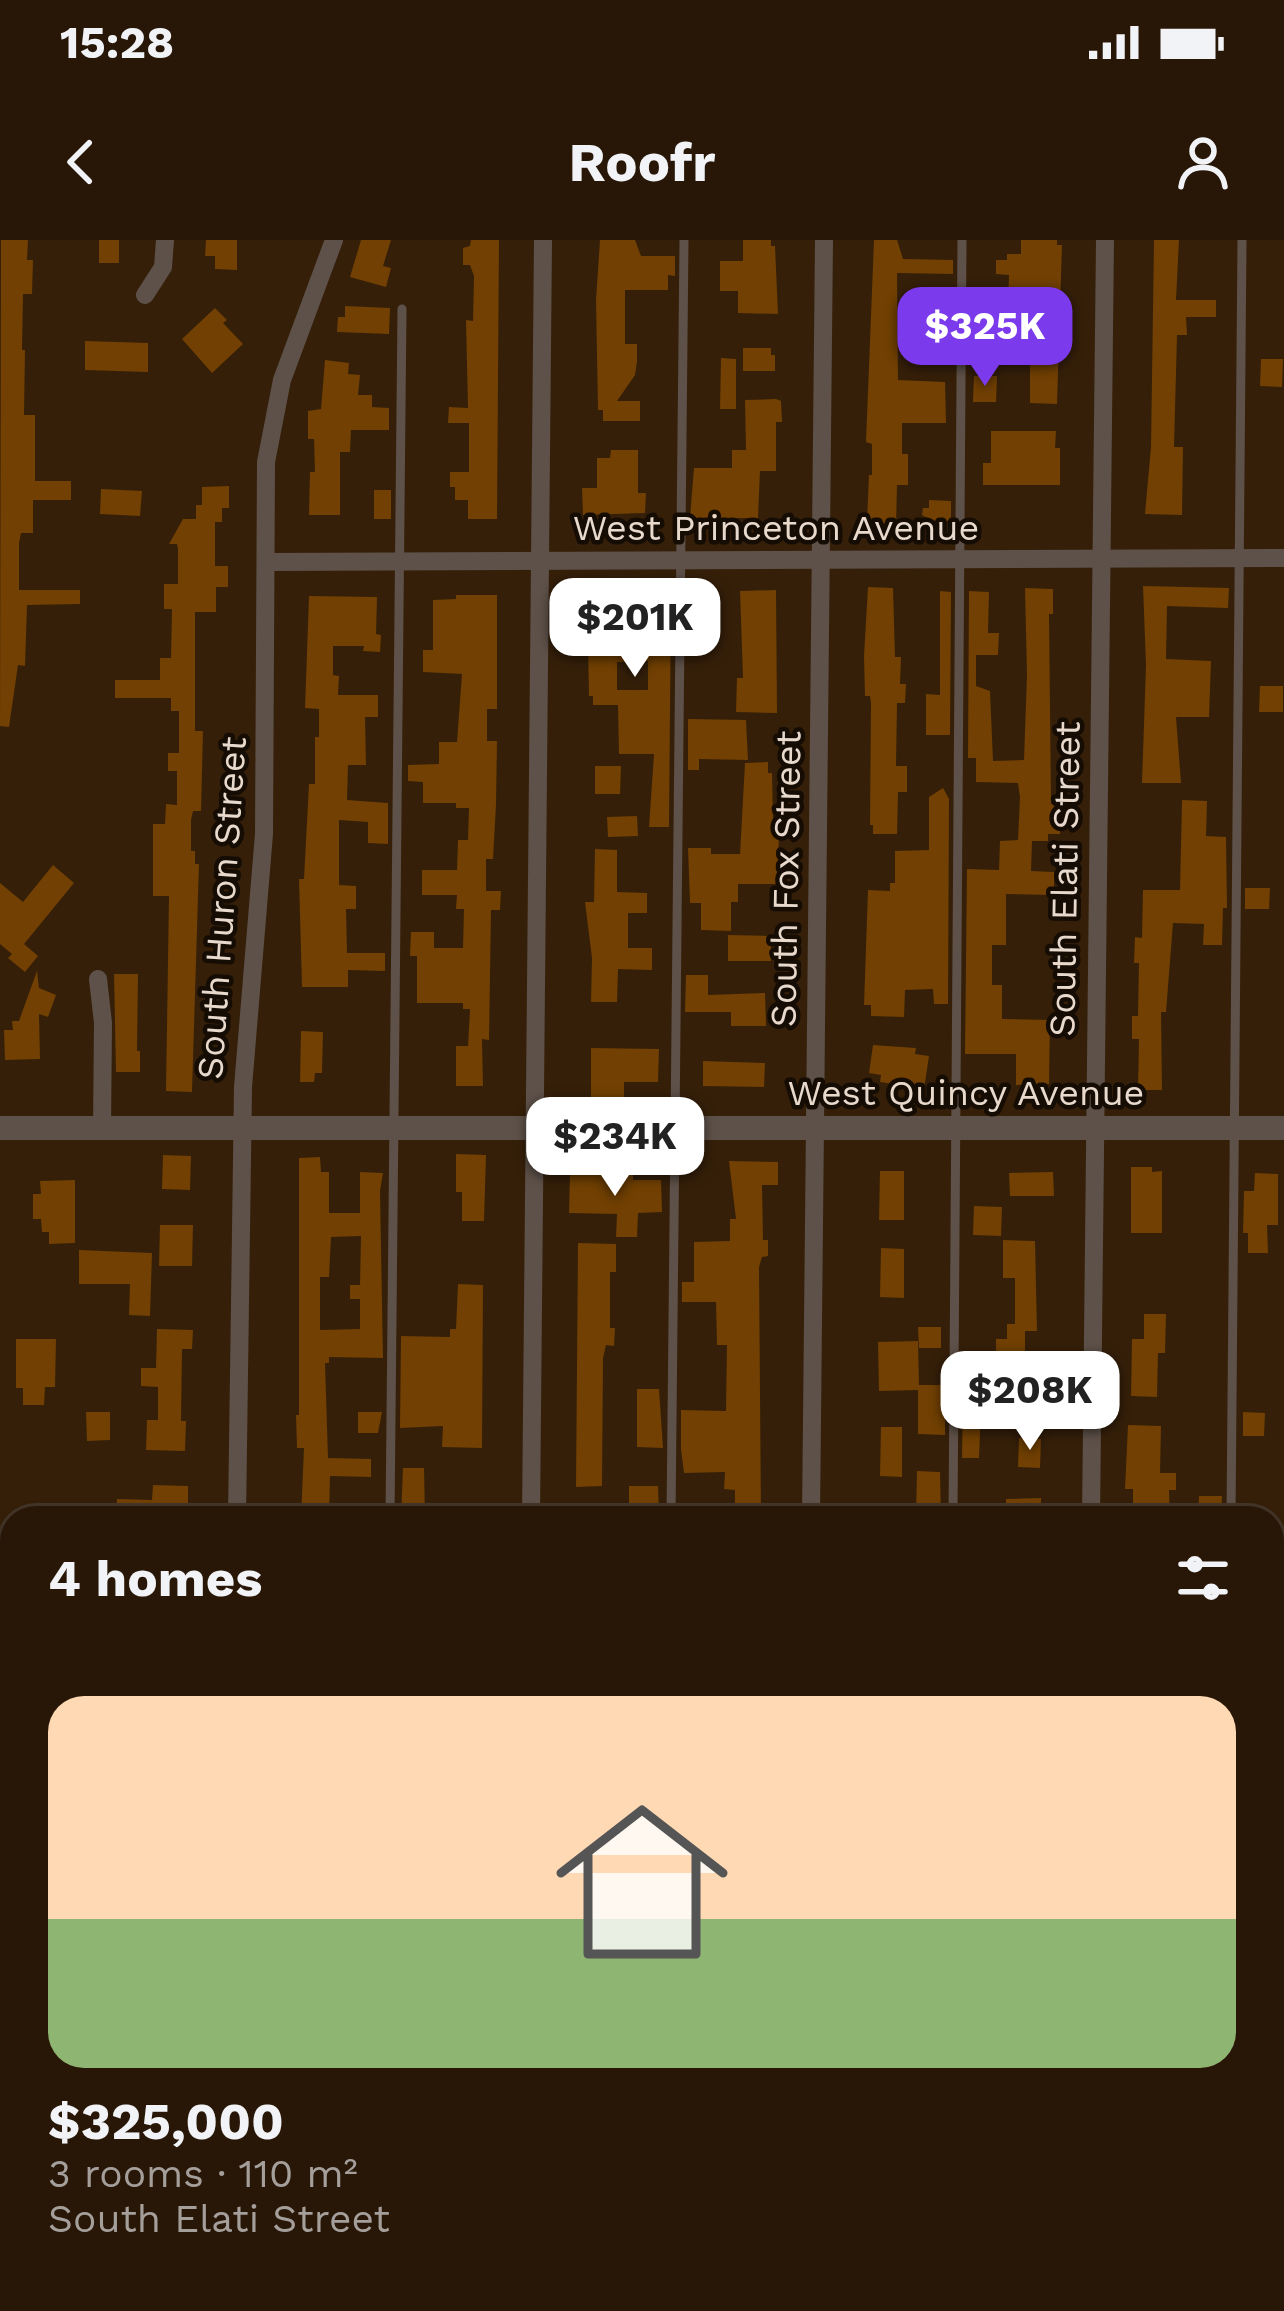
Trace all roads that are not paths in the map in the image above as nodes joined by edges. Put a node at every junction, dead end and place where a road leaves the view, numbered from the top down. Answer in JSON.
{"nodes":[{"id":1,"x":165,"y":240,"type":"edge"},
{"id":2,"x":334,"y":240,"type":"edge"},
{"id":3,"x":543,"y":240,"type":"edge"},
{"id":4,"x":684,"y":240,"type":"edge"},
{"id":5,"x":824,"y":240,"type":"edge"},
{"id":6,"x":962,"y":240,"type":"edge"},
{"id":7,"x":1105,"y":240,"type":"edge"},
{"id":8,"x":1242,"y":240,"type":"edge"},
{"id":9,"x":145,"y":295,"type":"dead end"},
{"id":10,"x":401,"y":309,"type":"dead end"},
{"id":11,"x":822,"y":558,"type":"junction"},
{"id":12,"x":1238,"y":558,"type":"junction"},
{"id":13,"x":1284,"y":558,"type":"edge"},
{"id":14,"x":680,"y":559,"type":"junction"},
{"id":15,"x":960,"y":559,"type":"junction"},
{"id":16,"x":1101,"y":559,"type":"junction"},
{"id":17,"x":541,"y":560,"type":"junction"},
{"id":18,"x":400,"y":561,"type":"junction"},
{"id":19,"x":267,"y":562,"type":"junction"},
{"id":20,"x":98,"y":979,"type":"dead end"},
{"id":21,"x":0,"y":1128,"type":"edge"},
{"id":22,"x":102,"y":1128,"type":"junction"},
{"id":23,"x":242,"y":1128,"type":"junction"},
{"id":24,"x":394,"y":1128,"type":"junction"},
{"id":25,"x":535,"y":1128,"type":"junction"},
{"id":26,"x":676,"y":1128,"type":"junction"},
{"id":27,"x":815,"y":1128,"type":"junction"},
{"id":28,"x":955,"y":1128,"type":"junction"},
{"id":29,"x":1094,"y":1128,"type":"junction"},
{"id":30,"x":1284,"y":1128,"type":"edge"},
{"id":31,"x":1234,"y":1129,"type":"junction"},
{"id":32,"x":238,"y":1506,"type":"edge"},
{"id":33,"x":389,"y":1506,"type":"edge"},
{"id":34,"x":531,"y":1506,"type":"edge"},
{"id":35,"x":671,"y":1506,"type":"edge"},
{"id":36,"x":811,"y":1506,"type":"edge"},
{"id":37,"x":953,"y":1506,"type":"edge"},
{"id":38,"x":1091,"y":1506,"type":"edge"},
{"id":39,"x":1231,"y":1506,"type":"edge"}],
"edges":[{"from":1,"to":9,"type":"street"},
{"from":2,"to":19,"type":"street","name":"South Huron Street"},
{"from":3,"to":17,"type":"street"},
{"from":4,"to":14,"type":"lane"},
{"from":5,"to":11,"type":"street","name":"South Fox Street"},
{"from":6,"to":15,"type":"lane"},
{"from":7,"to":16,"type":"street","name":"South Elati Street"},
{"from":8,"to":12,"type":"lane"},
{"from":10,"to":18,"type":"lane"},
{"from":11,"to":14,"type":"street","name":"West Princeton Avenue"},
{"from":11,"to":15,"type":"street","name":"West Princeton Avenue"},
{"from":11,"to":27,"type":"street","name":"South Fox Street"},
{"from":12,"to":13,"type":"street","name":"West Princeton Avenue"},
{"from":12,"to":16,"type":"street","name":"West Princeton Avenue"},
{"from":12,"to":31,"type":"lane"},
{"from":14,"to":17,"type":"street","name":"West Princeton Avenue"},
{"from":14,"to":26,"type":"lane"},
{"from":15,"to":16,"type":"street","name":"West Princeton Avenue"},
{"from":15,"to":28,"type":"lane"},
{"from":16,"to":29,"type":"street","name":"South Elati Street"},
{"from":17,"to":18,"type":"street","name":"West Princeton Avenue"},
{"from":17,"to":25,"type":"street"},
{"from":18,"to":19,"type":"street","name":"West Princeton Avenue"},
{"from":18,"to":24,"type":"lane"},
{"from":19,"to":23,"type":"street","name":"South Huron Street"},
{"from":20,"to":22,"type":"street"},
{"from":21,"to":22,"type":"street","name":"West Quincy Avenue"},
{"from":22,"to":23,"type":"street","name":"West Quincy Avenue"},
{"from":23,"to":24,"type":"street","name":"West Quincy Avenue"},
{"from":23,"to":32,"type":"street","name":"South Huron Street"},
{"from":24,"to":25,"type":"street","name":"West Quincy Avenue"},
{"from":24,"to":33,"type":"lane"},
{"from":25,"to":26,"type":"street","name":"West Quincy Avenue"},
{"from":25,"to":34,"type":"street"},
{"from":26,"to":27,"type":"street","name":"West Quincy Avenue"},
{"from":26,"to":35,"type":"lane"},
{"from":27,"to":28,"type":"street","name":"West Quincy Avenue"},
{"from":27,"to":36,"type":"street","name":"South Fox Street"},
{"from":28,"to":29,"type":"street","name":"West Quincy Avenue"},
{"from":28,"to":37,"type":"lane"},
{"from":29,"to":31,"type":"street","name":"West Quincy Avenue"},
{"from":29,"to":38,"type":"street","name":"South Elati Street"},
{"from":30,"to":31,"type":"street","name":"West Quincy Avenue"},
{"from":31,"to":39,"type":"lane"}]}
